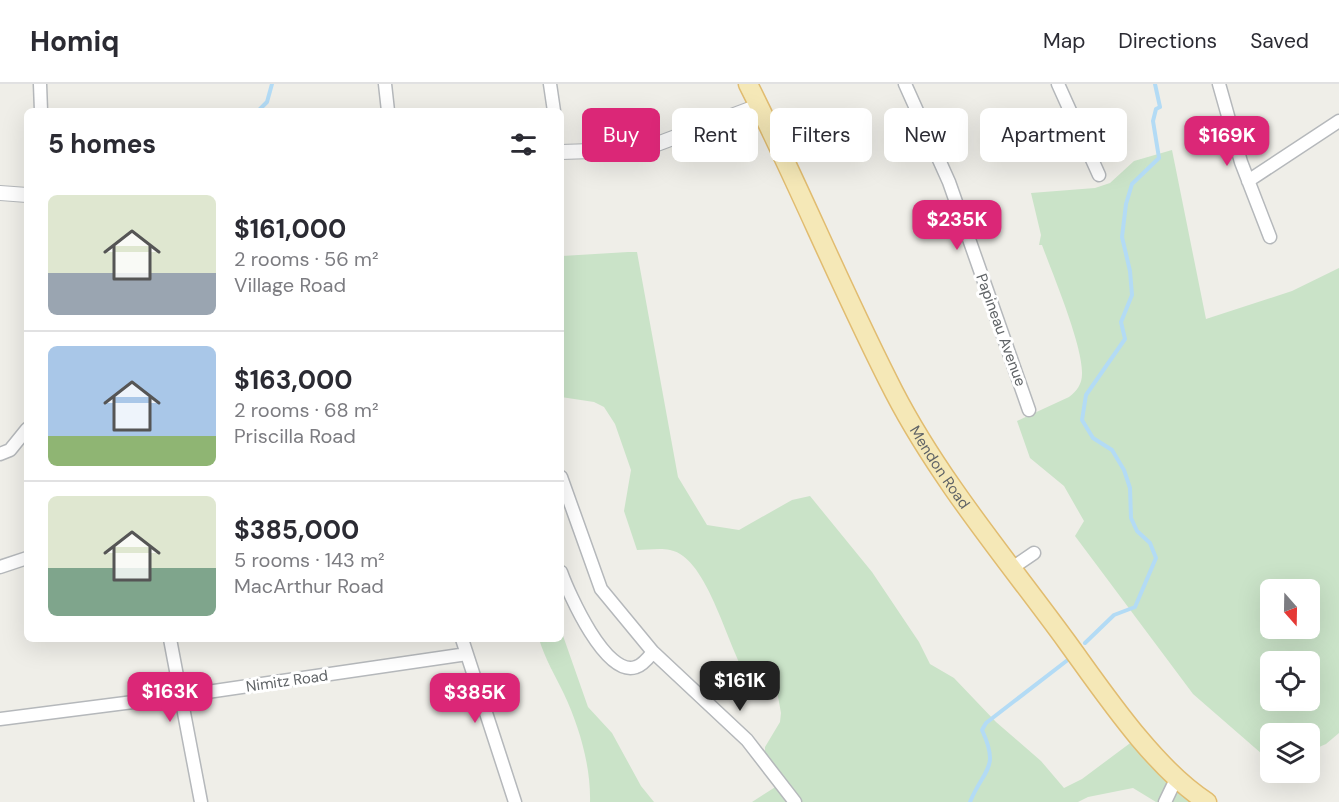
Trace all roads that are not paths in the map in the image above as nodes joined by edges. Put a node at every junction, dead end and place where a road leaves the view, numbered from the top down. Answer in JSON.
{"nodes":[{"id":1,"x":40,"y":84,"type":"edge"},
{"id":2,"x":384,"y":84,"type":"edge"},
{"id":3,"x":550,"y":84,"type":"edge"},
{"id":4,"x":748,"y":84,"type":"edge"},
{"id":5,"x":905,"y":84,"type":"edge"},
{"id":6,"x":1058,"y":84,"type":"edge"},
{"id":7,"x":1219,"y":84,"type":"edge"},
{"id":8,"x":758,"y":106,"type":"junction"},
{"id":9,"x":41,"y":108,"type":"edge"},
{"id":10,"x":388,"y":108,"type":"edge"},
{"id":11,"x":554,"y":108,"type":"edge"},
{"id":12,"x":1339,"y":121,"type":"edge"},
{"id":13,"x":564,"y":152,"type":"edge"},
{"id":14,"x":1099,"y":175,"type":"dead end"},
{"id":15,"x":1248,"y":181,"type":"junction"},
{"id":16,"x":0,"y":193,"type":"edge"},
{"id":17,"x":24,"y":195,"type":"edge"},
{"id":18,"x":1270,"y":237,"type":"dead end"},
{"id":19,"x":1029,"y":410,"type":"dead end"},
{"id":20,"x":24,"y":432,"type":"edge"},
{"id":21,"x":0,"y":454,"type":"edge"},
{"id":22,"x":564,"y":485,"type":"edge"},
{"id":23,"x":1035,"y":553,"type":"dead end"},
{"id":24,"x":24,"y":559,"type":"edge"},
{"id":25,"x":0,"y":567,"type":"edge"},
{"id":26,"x":1012,"y":568,"type":"junction"},
{"id":27,"x":564,"y":579,"type":"edge"},
{"id":28,"x":171,"y":642,"type":"edge"},
{"id":29,"x":463,"y":642,"type":"edge"},
{"id":30,"x":654,"y":652,"type":"junction"},
{"id":31,"x":467,"y":654,"type":"junction"},
{"id":32,"x":180,"y":696,"type":"junction"},
{"id":33,"x":0,"y":719,"type":"edge"},
{"id":34,"x":1177,"y":777,"type":"junction"},
{"id":35,"x":1201,"y":801,"type":"edge"},
{"id":36,"x":201,"y":802,"type":"edge"},
{"id":37,"x":514,"y":802,"type":"edge"},
{"id":38,"x":795,"y":802,"type":"edge"},
{"id":39,"x":1165,"y":802,"type":"edge"}],
"edges":[{"from":1,"to":9,"type":"street"},
{"from":2,"to":10,"type":"street"},
{"from":3,"to":11,"type":"street"},
{"from":4,"to":8,"type":"main road","name":"Mendon Road"},
{"from":5,"to":19,"type":"street","name":"Papineau Avenue"},
{"from":6,"to":14,"type":"street"},
{"from":7,"to":15,"type":"street"},
{"from":8,"to":13,"type":"street"},
{"from":8,"to":26,"type":"main road","name":"Mendon Road"},
{"from":12,"to":15,"type":"street"},
{"from":15,"to":18,"type":"street"},
{"from":16,"to":17,"type":"street"},
{"from":20,"to":21,"type":"street"},
{"from":22,"to":30,"type":"street"},
{"from":23,"to":26,"type":"street"},
{"from":24,"to":25,"type":"street"},
{"from":26,"to":34,"type":"main road","name":"Mendon Road"},
{"from":27,"to":30,"type":"street"},
{"from":28,"to":32,"type":"street"},
{"from":29,"to":31,"type":"street"},
{"from":30,"to":38,"type":"street"},
{"from":31,"to":32,"type":"street","name":"Nimitz Road"},
{"from":31,"to":37,"type":"street"},
{"from":32,"to":33,"type":"street","name":"Nimitz Road"},
{"from":32,"to":36,"type":"street"},
{"from":34,"to":35,"type":"main road","name":"Mendon Road"},
{"from":34,"to":39,"type":"street"}]}
